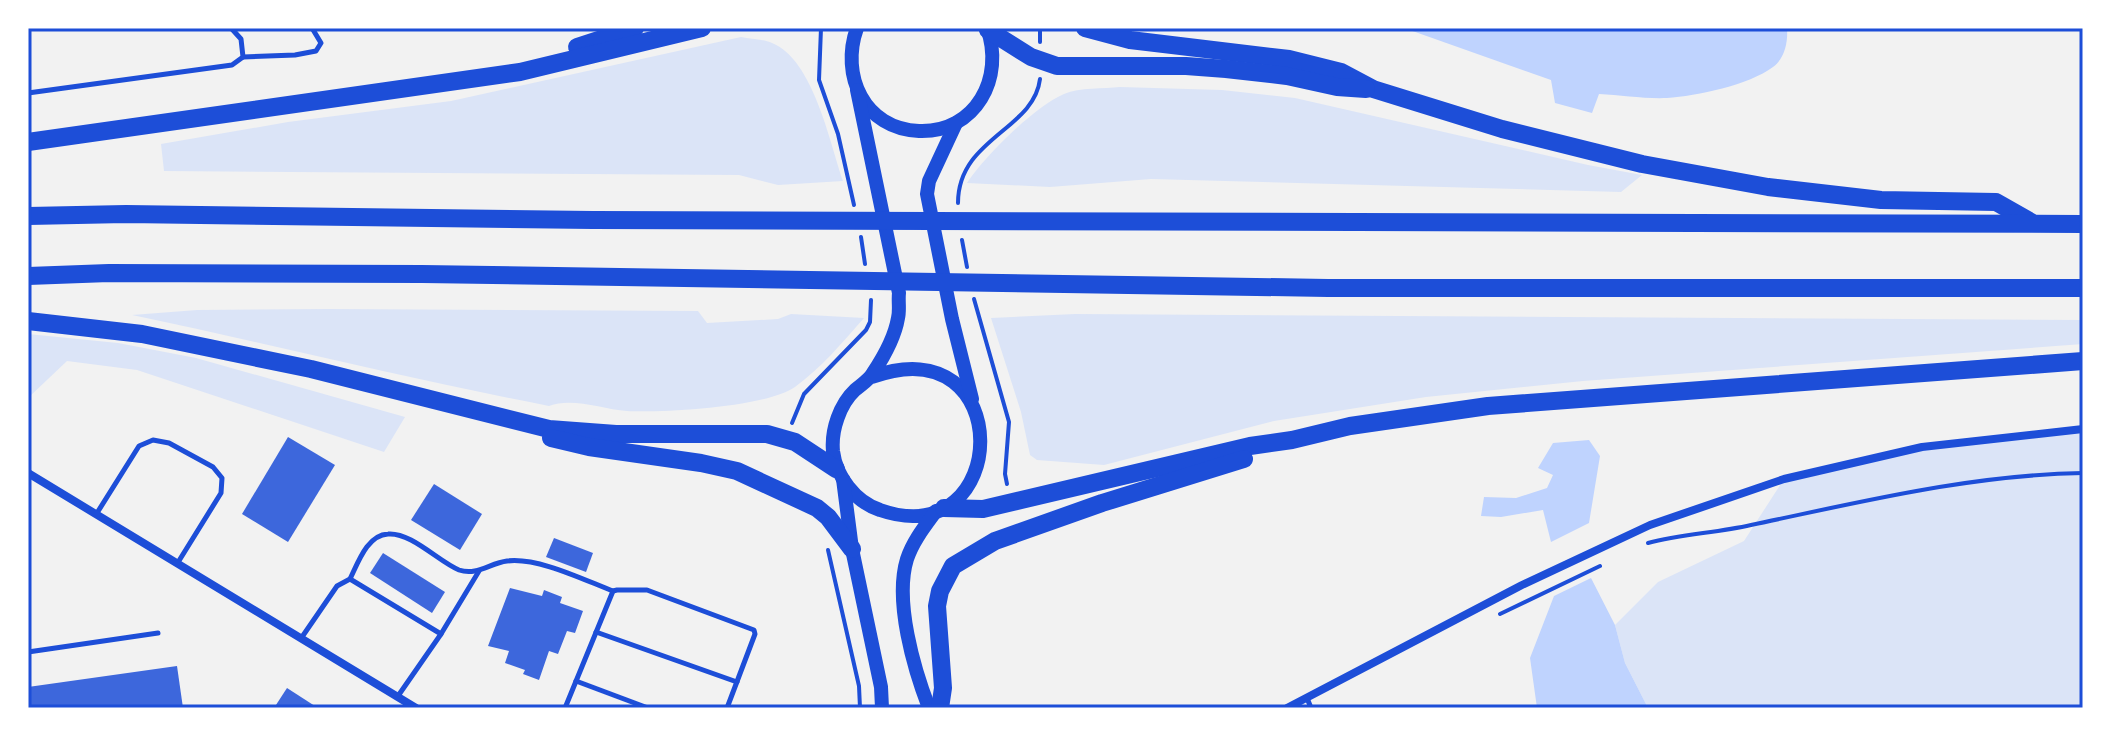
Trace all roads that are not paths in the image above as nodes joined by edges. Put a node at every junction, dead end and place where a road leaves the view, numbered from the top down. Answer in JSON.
{"nodes":[{"id":1,"x":231,"y":28,"type":"edge"},
{"id":2,"x":312,"y":28,"type":"edge"},
{"id":3,"x":635,"y":28,"type":"edge"},
{"id":4,"x":702,"y":28,"type":"edge"},
{"id":5,"x":857,"y":28,"type":"edge"},
{"id":6,"x":1085,"y":28,"type":"edge"},
{"id":7,"x":988,"y":29,"type":"edge"},
{"id":8,"x":243,"y":57,"type":"junction"},
{"id":9,"x":428,"y":85,"type":"junction"},
{"id":10,"x":1373,"y":89,"type":"junction"},
{"id":11,"x":857,"y":90,"type":"junction"},
{"id":12,"x":28,"y":93,"type":"edge"},
{"id":13,"x":956,"y":123,"type":"junction"},
{"id":14,"x":28,"y":142,"type":"edge"},
{"id":15,"x":28,"y":216,"type":"edge"},
{"id":16,"x":2033,"y":224,"type":"junction"},
{"id":17,"x":2083,"y":224,"type":"edge"},
{"id":18,"x":28,"y":276,"type":"edge"},
{"id":19,"x":2083,"y":288,"type":"edge"},
{"id":20,"x":28,"y":321,"type":"edge"},
{"id":21,"x":2083,"y":361,"type":"edge"},
{"id":22,"x":872,"y":377,"type":"junction"},
{"id":23,"x":974,"y":407,"type":"junction"},
{"id":24,"x":489,"y":415,"type":"junction"},
{"id":25,"x":2083,"y":429,"type":"edge"},
{"id":26,"x":1292,"y":440,"type":"junction"},
{"id":27,"x":28,"y":473,"type":"edge"},
{"id":28,"x":840,"y":474,"type":"junction"},
{"id":29,"x":940,"y":509,"type":"junction"},
{"id":30,"x":97,"y":513,"type":"junction"},
{"id":31,"x":852,"y":549,"type":"junction"},
{"id":32,"x":177,"y":565,"type":"junction"},
{"id":33,"x":479,"y":571,"type":"junction"},
{"id":34,"x":350,"y":579,"type":"junction"},
{"id":35,"x":613,"y":591,"type":"junction"},
{"id":36,"x":596,"y":632,"type":"junction"},
{"id":37,"x":158,"y":633,"type":"dead end"},
{"id":38,"x":441,"y":634,"type":"junction"},
{"id":39,"x":302,"y":637,"type":"junction"},
{"id":40,"x":28,"y":652,"type":"edge"},
{"id":41,"x":576,"y":681,"type":"junction"},
{"id":42,"x":737,"y":682,"type":"junction"},
{"id":43,"x":398,"y":697,"type":"junction"},
{"id":44,"x":1307,"y":698,"type":"junction"},
{"id":45,"x":416,"y":708,"type":"edge"},
{"id":46,"x":565,"y":708,"type":"edge"},
{"id":47,"x":648,"y":708,"type":"edge"},
{"id":48,"x":727,"y":708,"type":"edge"},
{"id":49,"x":882,"y":708,"type":"edge"},
{"id":50,"x":929,"y":708,"type":"edge"},
{"id":51,"x":940,"y":708,"type":"edge"},
{"id":52,"x":1287,"y":708,"type":"edge"},
{"id":53,"x":1311,"y":708,"type":"edge"}],
"edges":[{"from":1,"to":8,"type":"lane"},
{"from":2,"to":8,"type":"lane"},
{"from":3,"to":9,"type":"highway"},
{"from":4,"to":9,"type":"highway"},
{"from":5,"to":11,"type":"main road"},
{"from":6,"to":10,"type":"highway"},
{"from":7,"to":10,"type":"highway"},
{"from":7,"to":13,"type":"main road"},
{"from":8,"to":12,"type":"lane"},
{"from":9,"to":14,"type":"highway"},
{"from":10,"to":16,"type":"highway"},
{"from":11,"to":13,"type":"main road"},
{"from":11,"to":22,"type":"main road"},
{"from":13,"to":23,"type":"main road"},
{"from":15,"to":16,"type":"highway"},
{"from":16,"to":17,"type":"highway"},
{"from":18,"to":19,"type":"highway"},
{"from":20,"to":24,"type":"highway"},
{"from":21,"to":26,"type":"highway"},
{"from":22,"to":23,"type":"main road"},
{"from":22,"to":28,"type":"main road"},
{"from":23,"to":29,"type":"main road"},
{"from":24,"to":28,"type":"highway"},
{"from":24,"to":31,"type":"highway"},
{"from":25,"to":44,"type":"street"},
{"from":26,"to":29,"type":"highway"},
{"from":26,"to":51,"type":"highway"},
{"from":27,"to":30,"type":"street"},
{"from":28,"to":29,"type":"main road"},
{"from":28,"to":31,"type":"main road"},
{"from":29,"to":50,"type":"main road"},
{"from":30,"to":32,"type":"street"},
{"from":30,"to":32,"type":"lane"},
{"from":31,"to":49,"type":"main road"},
{"from":32,"to":39,"type":"street"},
{"from":33,"to":34,"type":"lane"},
{"from":33,"to":35,"type":"lane"},
{"from":33,"to":38,"type":"lane"},
{"from":34,"to":38,"type":"lane"},
{"from":34,"to":39,"type":"lane"},
{"from":35,"to":36,"type":"lane"},
{"from":35,"to":42,"type":"lane"},
{"from":36,"to":41,"type":"lane"},
{"from":36,"to":42,"type":"lane"},
{"from":37,"to":40,"type":"lane"},
{"from":38,"to":43,"type":"lane"},
{"from":39,"to":43,"type":"street"},
{"from":41,"to":46,"type":"lane"},
{"from":41,"to":47,"type":"lane"},
{"from":42,"to":48,"type":"lane"},
{"from":43,"to":45,"type":"street"},
{"from":44,"to":52,"type":"street"},
{"from":44,"to":53,"type":"lane"}]}
